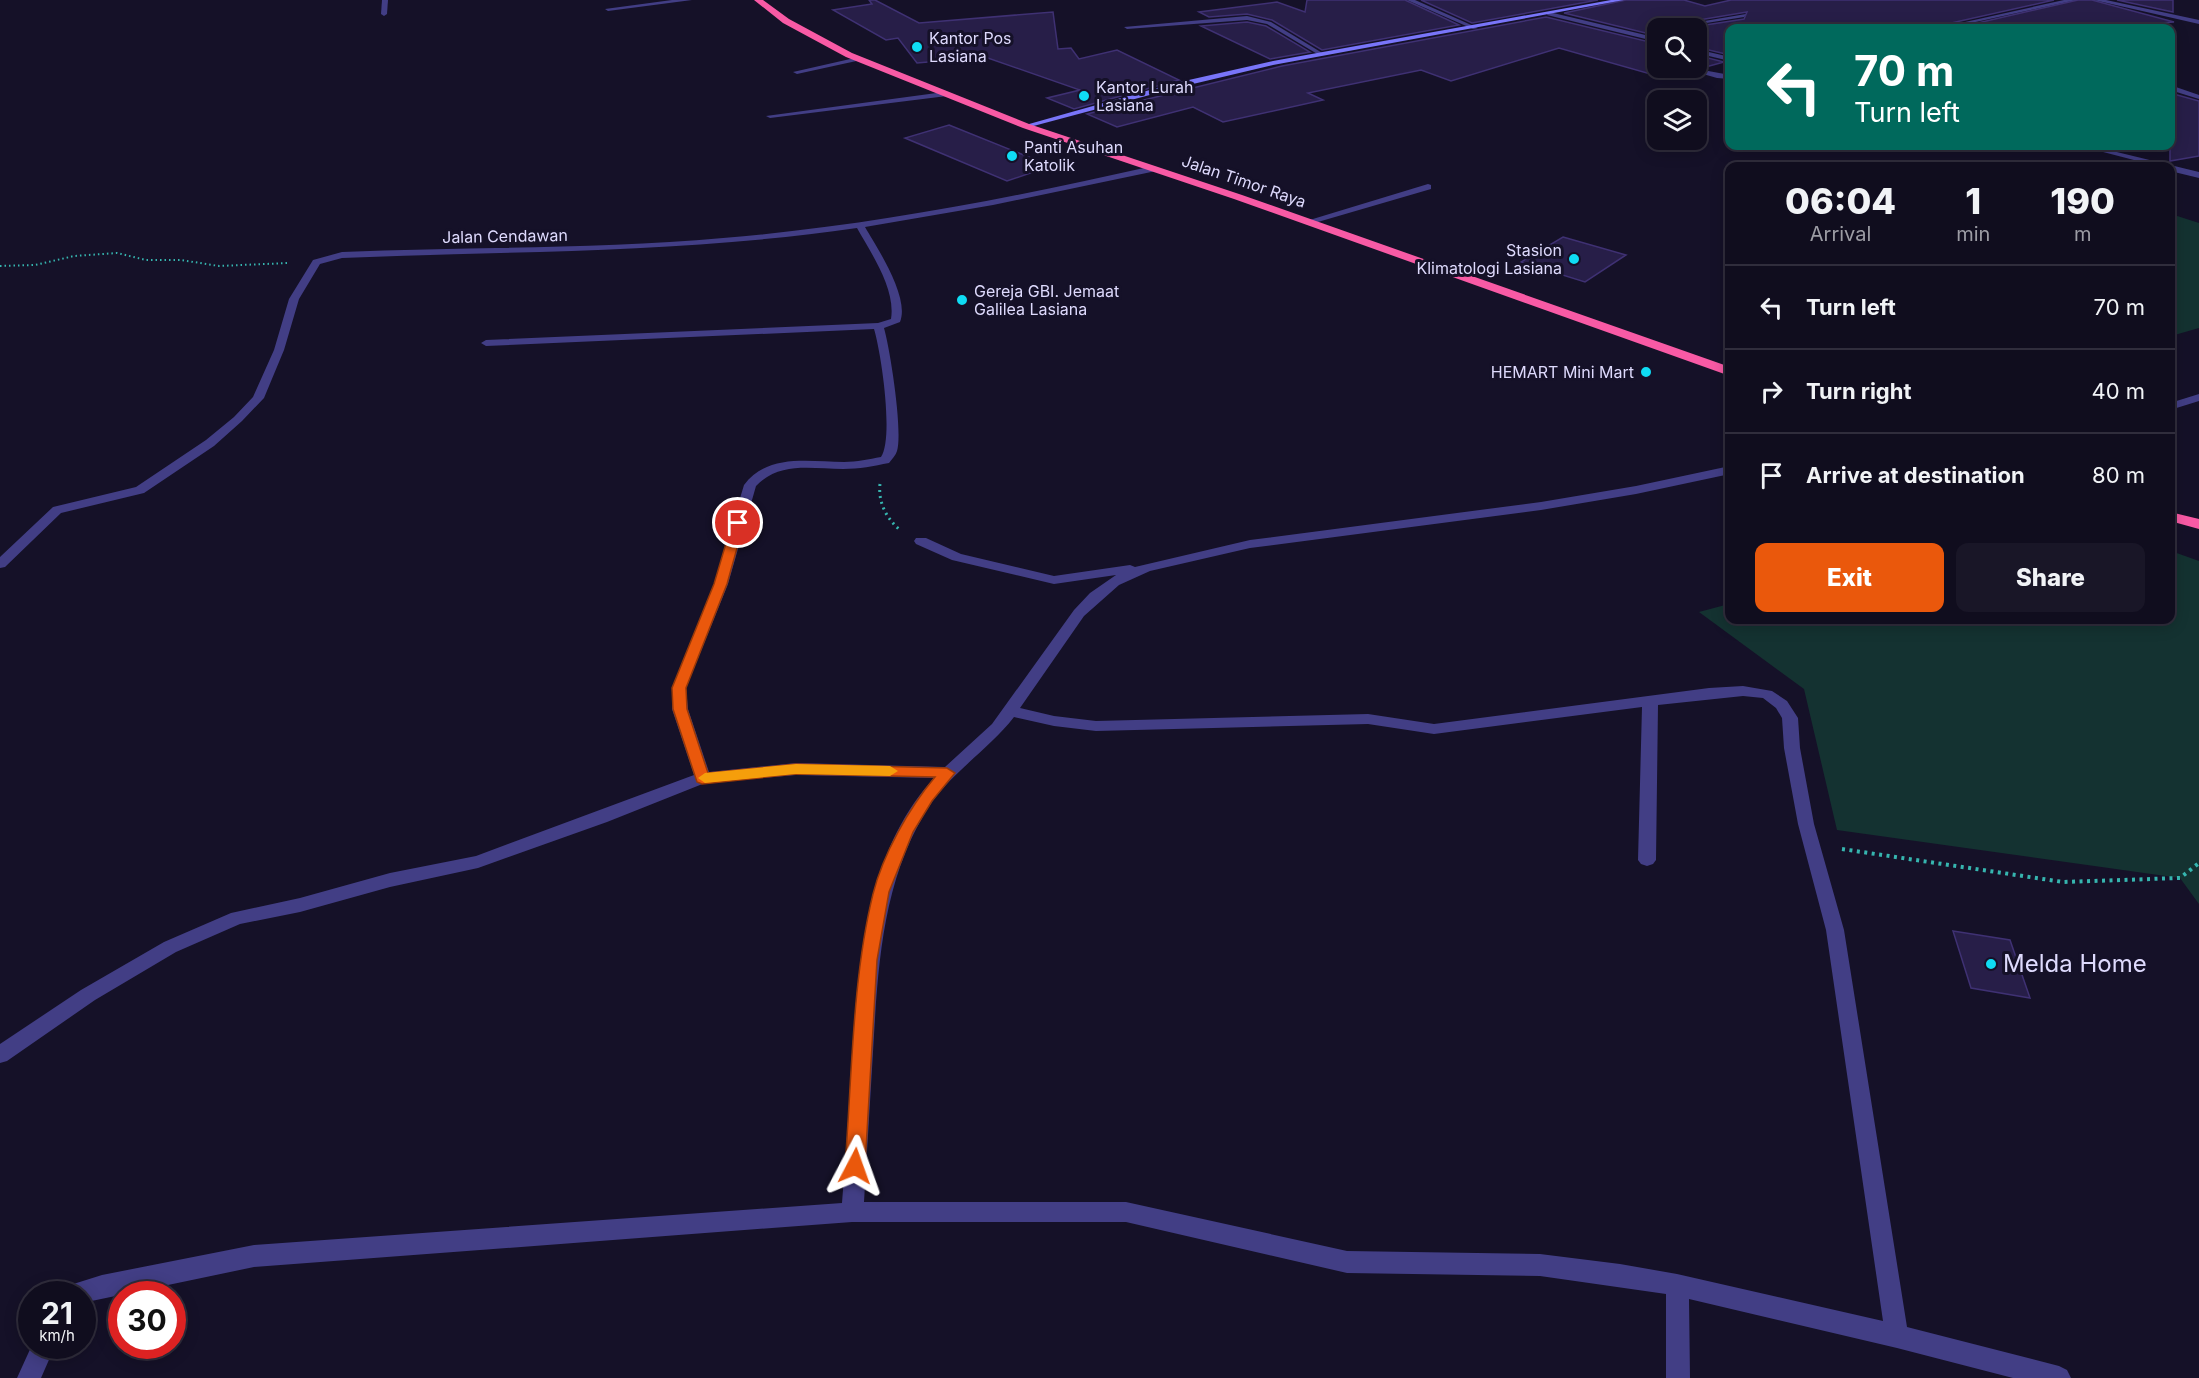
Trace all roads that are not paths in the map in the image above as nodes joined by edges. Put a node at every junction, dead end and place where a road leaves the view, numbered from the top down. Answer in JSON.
{"nodes":[{"id":1,"x":385,"y":0,"type":"edge"},
{"id":2,"x":689,"y":0,"type":"edge"},
{"id":3,"x":758,"y":0,"type":"edge"},
{"id":4,"x":1410,"y":0,"type":"edge"},
{"id":5,"x":1621,"y":0,"type":"edge"},
{"id":6,"x":2073,"y":0,"type":"edge"},
{"id":7,"x":2097,"y":0,"type":"edge"},
{"id":8,"x":608,"y":9,"type":"dead end"},
{"id":9,"x":384,"y":14,"type":"dead end"},
{"id":10,"x":1550,"y":14,"type":"junction"},
{"id":11,"x":1744,"y":15,"type":"dead end"},
{"id":12,"x":1707,"y":21,"type":"edge"},
{"id":13,"x":2199,"y":22,"type":"edge"},
{"id":14,"x":1960,"y":24,"type":"edge"},
{"id":15,"x":1127,"y":27,"type":"dead end"},
{"id":16,"x":1475,"y":28,"type":"junction"},
{"id":17,"x":1647,"y":31,"type":"edge"},
{"id":18,"x":1633,"y":33,"type":"junction"},
{"id":19,"x":1647,"y":37,"type":"edge"},
{"id":20,"x":1321,"y":54,"type":"junction"},
{"id":21,"x":1707,"y":54,"type":"edge"},
{"id":22,"x":1725,"y":58,"type":"edge"},
{"id":23,"x":859,"y":59,"type":"junction"},
{"id":24,"x":797,"y":72,"type":"dead end"},
{"id":25,"x":1707,"y":73,"type":"edge"},
{"id":26,"x":1725,"y":77,"type":"edge"},
{"id":27,"x":2175,"y":89,"type":"edge"},
{"id":28,"x":2187,"y":93,"type":"junction"},
{"id":29,"x":944,"y":94,"type":"junction"},
{"id":30,"x":2175,"y":95,"type":"edge"},
{"id":31,"x":2199,"y":97,"type":"edge"},
{"id":32,"x":770,"y":116,"type":"dead end"},
{"id":33,"x":1026,"y":126,"type":"junction"},
{"id":34,"x":2100,"y":150,"type":"edge"},
{"id":35,"x":2149,"y":162,"type":"edge"},
{"id":36,"x":1153,"y":169,"type":"junction"},
{"id":37,"x":2175,"y":169,"type":"edge"},
{"id":38,"x":2199,"y":175,"type":"edge"},
{"id":39,"x":1428,"y":187,"type":"dead end"},
{"id":40,"x":1308,"y":222,"type":"junction"},
{"id":41,"x":860,"y":225,"type":"junction"},
{"id":42,"x":878,"y":326,"type":"junction"},
{"id":43,"x":486,"y":343,"type":"dead end"},
{"id":44,"x":1725,"y":370,"type":"edge"},
{"id":45,"x":2199,"y":397,"type":"edge"},
{"id":46,"x":2175,"y":405,"type":"edge"},
{"id":47,"x":1725,"y":471,"type":"edge"},
{"id":48,"x":2175,"y":517,"type":"edge"},
{"id":49,"x":2199,"y":524,"type":"edge"},
{"id":50,"x":921,"y":541,"type":"road end"},
{"id":51,"x":0,"y":564,"type":"edge"},
{"id":52,"x":1143,"y":568,"type":"junction"},
{"id":53,"x":1650,"y":701,"type":"junction"},
{"id":54,"x":1010,"y":711,"type":"junction"},
{"id":55,"x":947,"y":773,"type":"junction"},
{"id":56,"x":702,"y":778,"type":"junction"},
{"id":57,"x":1647,"y":860,"type":"dead end"},
{"id":58,"x":0,"y":1055,"type":"edge"},
{"id":59,"x":852,"y":1212,"type":"junction"},
{"id":60,"x":1677,"y":1285,"type":"junction"},
{"id":61,"x":96,"y":1288,"type":"edge"},
{"id":62,"x":1897,"y":1336,"type":"junction"},
{"id":63,"x":37,"y":1359,"type":"edge"},
{"id":64,"x":29,"y":1378,"type":"edge"},
{"id":65,"x":1678,"y":1378,"type":"edge"},
{"id":66,"x":2059,"y":1378,"type":"edge"}],
"edges":[{"from":1,"to":9,"type":"street"},
{"from":2,"to":8,"type":"street"},
{"from":3,"to":23,"type":"highway","name":"Jalan Timor Raya"},
{"from":4,"to":16,"type":"street"},
{"from":5,"to":10,"type":"street"},
{"from":6,"to":14,"type":"street"},
{"from":7,"to":13,"type":"street"},
{"from":10,"to":16,"type":"street"},
{"from":10,"to":18,"type":"street"},
{"from":11,"to":12,"type":"street"},
{"from":15,"to":20,"type":"street"},
{"from":16,"to":20,"type":"street"},
{"from":17,"to":18,"type":"street"},
{"from":18,"to":19,"type":"street"},
{"from":20,"to":33,"type":"street"},
{"from":21,"to":22,"type":"street"},
{"from":23,"to":24,"type":"street"},
{"from":23,"to":29,"type":"highway","name":"Jalan Timor Raya"},
{"from":25,"to":26,"type":"street"},
{"from":27,"to":28,"type":"street"},
{"from":28,"to":30,"type":"street"},
{"from":28,"to":31,"type":"street"},
{"from":29,"to":32,"type":"street"},
{"from":29,"to":33,"type":"highway","name":"Jalan Timor Raya"},
{"from":33,"to":36,"type":"highway","name":"Jalan Timor Raya"},
{"from":34,"to":35,"type":"street"},
{"from":36,"to":40,"type":"highway","name":"Jalan Timor Raya"},
{"from":36,"to":41,"type":"street","name":"Jalan Cendawan"},
{"from":37,"to":38,"type":"street"},
{"from":39,"to":40,"type":"street"},
{"from":40,"to":44,"type":"highway","name":"Jalan Timor Raya"},
{"from":41,"to":42,"type":"street"},
{"from":41,"to":51,"type":"street","name":"Jalan Cendawan"},
{"from":42,"to":43,"type":"street"},
{"from":42,"to":56,"type":"street"},
{"from":45,"to":46,"type":"street"},
{"from":47,"to":52,"type":"street"},
{"from":48,"to":49,"type":"highway"},
{"from":50,"to":52,"type":"street"},
{"from":52,"to":54,"type":"street"},
{"from":53,"to":54,"type":"street"},
{"from":53,"to":57,"type":"street"},
{"from":53,"to":62,"type":"street"},
{"from":54,"to":55,"type":"street"},
{"from":55,"to":56,"type":"street"},
{"from":55,"to":59,"type":"street"},
{"from":56,"to":58,"type":"street"},
{"from":59,"to":60,"type":"street"},
{"from":59,"to":61,"type":"street"},
{"from":60,"to":62,"type":"street"},
{"from":60,"to":65,"type":"street"},
{"from":62,"to":66,"type":"street"},
{"from":63,"to":64,"type":"street"}]}
